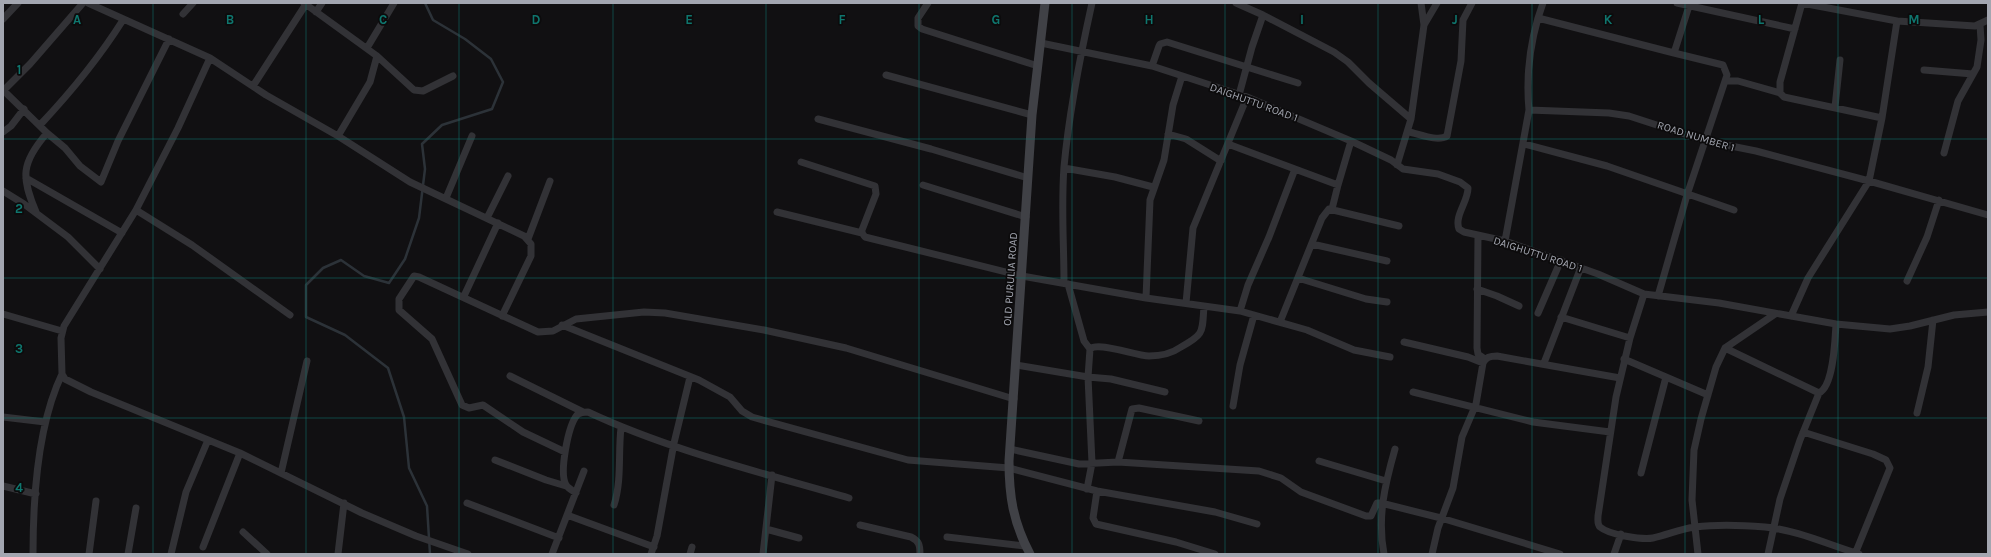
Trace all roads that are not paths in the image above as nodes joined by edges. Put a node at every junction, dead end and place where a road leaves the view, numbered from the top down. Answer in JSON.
{"nodes":[{"id":1,"x":18,"y":3,"type":"edge"},
{"id":2,"x":83,"y":3,"type":"edge"},
{"id":3,"x":88,"y":3,"type":"edge"},
{"id":4,"x":193,"y":3,"type":"edge"},
{"id":5,"x":322,"y":3,"type":"edge"},
{"id":6,"x":394,"y":3,"type":"edge"},
{"id":7,"x":928,"y":3,"type":"edge"},
{"id":8,"x":1044,"y":3,"type":"edge"},
{"id":9,"x":1092,"y":3,"type":"edge"},
{"id":10,"x":1236,"y":3,"type":"edge"},
{"id":11,"x":1422,"y":3,"type":"edge"},
{"id":12,"x":1437,"y":3,"type":"edge"},
{"id":13,"x":1472,"y":3,"type":"edge"},
{"id":14,"x":1543,"y":3,"type":"edge"},
{"id":15,"x":1677,"y":3,"type":"edge"},
{"id":16,"x":1802,"y":3,"type":"edge"},
{"id":17,"x":305,"y":4,"type":"edge"},
{"id":18,"x":1690,"y":4,"type":"edge"},
{"id":19,"x":316,"y":12,"type":"junction"},
{"id":20,"x":183,"y":14,"type":"dead end"},
{"id":21,"x":1263,"y":15,"type":"junction"},
{"id":22,"x":1538,"y":18,"type":"junction"},
{"id":23,"x":3,"y":19,"type":"edge"},
{"id":24,"x":123,"y":20,"type":"junction"},
{"id":25,"x":1988,"y":20,"type":"edge"},
{"id":26,"x":1897,"y":21,"type":"junction"},
{"id":27,"x":1424,"y":25,"type":"junction"},
{"id":28,"x":1980,"y":25,"type":"junction"},
{"id":29,"x":1795,"y":29,"type":"junction"},
{"id":30,"x":169,"y":39,"type":"junction"},
{"id":31,"x":1041,"y":43,"type":"junction"},
{"id":32,"x":367,"y":48,"type":"junction"},
{"id":33,"x":1081,"y":51,"type":"junction"},
{"id":34,"x":1674,"y":53,"type":"junction"},
{"id":35,"x":377,"y":56,"type":"junction"},
{"id":36,"x":210,"y":58,"type":"junction"},
{"id":37,"x":1840,"y":60,"type":"dead end"},
{"id":38,"x":1038,"y":66,"type":"junction"},
{"id":39,"x":1152,"y":66,"type":"junction"},
{"id":40,"x":1247,"y":66,"type":"junction"},
{"id":41,"x":1924,"y":70,"type":"dead end"},
{"id":42,"x":1973,"y":74,"type":"junction"},
{"id":43,"x":886,"y":75,"type":"dead end"},
{"id":44,"x":453,"y":76,"type":"dead end"},
{"id":45,"x":1182,"y":76,"type":"junction"},
{"id":46,"x":1727,"y":81,"type":"junction"},
{"id":47,"x":1298,"y":83,"type":"dead end"},
{"id":48,"x":253,"y":86,"type":"junction"},
{"id":49,"x":3,"y":90,"type":"edge"},
{"id":50,"x":1780,"y":93,"type":"junction"},
{"id":51,"x":1239,"y":95,"type":"junction"},
{"id":52,"x":1247,"y":98,"type":"junction"},
{"id":53,"x":1834,"y":107,"type":"junction"},
{"id":54,"x":24,"y":109,"type":"junction"},
{"id":55,"x":1529,"y":110,"type":"junction"},
{"id":56,"x":1032,"y":115,"type":"junction"},
{"id":57,"x":1882,"y":118,"type":"junction"},
{"id":58,"x":818,"y":119,"type":"dead end"},
{"id":59,"x":1411,"y":119,"type":"junction"},
{"id":60,"x":40,"y":125,"type":"junction"},
{"id":61,"x":3,"y":132,"type":"edge"},
{"id":62,"x":1409,"y":132,"type":"junction"},
{"id":63,"x":47,"y":133,"type":"junction"},
{"id":64,"x":1168,"y":134,"type":"junction"},
{"id":65,"x":338,"y":136,"type":"junction"},
{"id":66,"x":472,"y":136,"type":"dead end"},
{"id":67,"x":1351,"y":140,"type":"junction"},
{"id":68,"x":1706,"y":141,"type":"junction"},
{"id":69,"x":1228,"y":144,"type":"junction"},
{"id":70,"x":1524,"y":144,"type":"junction"},
{"id":71,"x":1944,"y":153,"type":"dead end"},
{"id":72,"x":1221,"y":161,"type":"junction"},
{"id":73,"x":801,"y":162,"type":"dead end"},
{"id":74,"x":1397,"y":165,"type":"junction"},
{"id":75,"x":1064,"y":168,"type":"junction"},
{"id":76,"x":1295,"y":169,"type":"junction"},
{"id":77,"x":508,"y":176,"type":"dead end"},
{"id":78,"x":26,"y":178,"type":"junction"},
{"id":79,"x":1028,"y":178,"type":"junction"},
{"id":80,"x":550,"y":181,"type":"dead end"},
{"id":81,"x":1869,"y":181,"type":"junction"},
{"id":82,"x":922,"y":185,"type":"dead end"},
{"id":83,"x":1338,"y":185,"type":"junction"},
{"id":84,"x":1154,"y":187,"type":"junction"},
{"id":85,"x":3,"y":191,"type":"edge"},
{"id":86,"x":1687,"y":195,"type":"junction"},
{"id":87,"x":446,"y":198,"type":"junction"},
{"id":88,"x":1939,"y":200,"type":"junction"},
{"id":89,"x":1332,"y":209,"type":"junction"},
{"id":90,"x":136,"y":210,"type":"junction"},
{"id":91,"x":1734,"y":210,"type":"dead end"},
{"id":92,"x":777,"y":212,"type":"dead end"},
{"id":93,"x":37,"y":214,"type":"junction"},
{"id":94,"x":1988,"y":215,"type":"edge"},
{"id":95,"x":1026,"y":217,"type":"junction"},
{"id":96,"x":488,"y":218,"type":"junction"},
{"id":97,"x":498,"y":223,"type":"junction"},
{"id":98,"x":1399,"y":226,"type":"dead end"},
{"id":99,"x":122,"y":233,"type":"junction"},
{"id":100,"x":862,"y":233,"type":"junction"},
{"id":101,"x":1478,"y":235,"type":"junction"},
{"id":102,"x":528,"y":239,"type":"junction"},
{"id":103,"x":1505,"y":241,"type":"junction"},
{"id":104,"x":1312,"y":244,"type":"junction"},
{"id":105,"x":1387,"y":260,"type":"dead end"},
{"id":106,"x":1561,"y":260,"type":"junction"},
{"id":107,"x":1581,"y":267,"type":"junction"},
{"id":108,"x":100,"y":269,"type":"junction"},
{"id":109,"x":1022,"y":276,"type":"junction"},
{"id":110,"x":1298,"y":278,"type":"junction"},
{"id":111,"x":1907,"y":281,"type":"dead end"},
{"id":112,"x":1064,"y":283,"type":"junction"},
{"id":113,"x":1478,"y":289,"type":"junction"},
{"id":114,"x":1644,"y":294,"type":"junction"},
{"id":115,"x":464,"y":296,"type":"junction"},
{"id":116,"x":1658,"y":296,"type":"junction"},
{"id":117,"x":1146,"y":298,"type":"junction"},
{"id":118,"x":1387,"y":302,"type":"dead end"},
{"id":119,"x":1186,"y":304,"type":"junction"},
{"id":120,"x":1204,"y":306,"type":"junction"},
{"id":121,"x":1519,"y":306,"type":"dead end"},
{"id":122,"x":1240,"y":311,"type":"junction"},
{"id":123,"x":1988,"y":312,"type":"edge"},
{"id":124,"x":1538,"y":313,"type":"dead end"},
{"id":125,"x":3,"y":314,"type":"edge"},
{"id":126,"x":1775,"y":314,"type":"junction"},
{"id":127,"x":290,"y":315,"type":"dead end"},
{"id":128,"x":1254,"y":315,"type":"junction"},
{"id":129,"x":502,"y":316,"type":"junction"},
{"id":130,"x":1791,"y":316,"type":"junction"},
{"id":131,"x":1561,"y":317,"type":"junction"},
{"id":132,"x":1933,"y":320,"type":"junction"},
{"id":133,"x":1280,"y":322,"type":"junction"},
{"id":134,"x":1836,"y":324,"type":"junction"},
{"id":135,"x":562,"y":325,"type":"junction"},
{"id":136,"x":62,"y":331,"type":"junction"},
{"id":137,"x":1630,"y":338,"type":"junction"},
{"id":138,"x":1404,"y":342,"type":"dead end"},
{"id":139,"x":1725,"y":348,"type":"junction"},
{"id":140,"x":1090,"y":349,"type":"junction"},
{"id":141,"x":1390,"y":357,"type":"dead end"},
{"id":142,"x":1624,"y":359,"type":"junction"},
{"id":143,"x":307,"y":361,"type":"dead end"},
{"id":144,"x":1484,"y":361,"type":"junction"},
{"id":145,"x":1544,"y":363,"type":"junction"},
{"id":146,"x":1016,"y":365,"type":"junction"},
{"id":147,"x":62,"y":374,"type":"junction"},
{"id":148,"x":510,"y":376,"type":"dead end"},
{"id":149,"x":690,"y":376,"type":"junction"},
{"id":150,"x":1088,"y":376,"type":"junction"},
{"id":151,"x":1666,"y":377,"type":"junction"},
{"id":152,"x":1620,"y":378,"type":"junction"},
{"id":153,"x":1165,"y":392,"type":"dead end"},
{"id":154,"x":1413,"y":392,"type":"dead end"},
{"id":155,"x":1819,"y":393,"type":"junction"},
{"id":156,"x":1708,"y":395,"type":"junction"},
{"id":157,"x":1014,"y":399,"type":"junction"},
{"id":158,"x":1233,"y":406,"type":"dead end"},
{"id":159,"x":1473,"y":408,"type":"junction"},
{"id":160,"x":583,"y":412,"type":"junction"},
{"id":161,"x":1917,"y":413,"type":"dead end"},
{"id":162,"x":3,"y":416,"type":"edge"},
{"id":163,"x":1199,"y":421,"type":"dead end"},
{"id":164,"x":45,"y":422,"type":"junction"},
{"id":165,"x":621,"y":428,"type":"junction"},
{"id":166,"x":1610,"y":432,"type":"junction"},
{"id":167,"x":1803,"y":432,"type":"junction"},
{"id":168,"x":208,"y":440,"type":"junction"},
{"id":169,"x":675,"y":445,"type":"junction"},
{"id":170,"x":1010,"y":449,"type":"junction"},
{"id":171,"x":1395,"y":449,"type":"dead end"},
{"id":172,"x":565,"y":452,"type":"junction"},
{"id":173,"x":240,"y":453,"type":"junction"},
{"id":174,"x":495,"y":460,"type":"dead end"},
{"id":175,"x":1320,"y":461,"type":"dead end"},
{"id":176,"x":1118,"y":462,"type":"junction"},
{"id":177,"x":1092,"y":463,"type":"junction"},
{"id":178,"x":1009,"y":468,"type":"junction"},
{"id":179,"x":584,"y":471,"type":"dead end"},
{"id":180,"x":281,"y":473,"type":"junction"},
{"id":181,"x":1641,"y":473,"type":"dead end"},
{"id":182,"x":772,"y":475,"type":"junction"},
{"id":183,"x":1386,"y":481,"type":"junction"},
{"id":184,"x":3,"y":486,"type":"edge"},
{"id":185,"x":566,"y":486,"type":"junction"},
{"id":186,"x":1087,"y":488,"type":"junction"},
{"id":187,"x":1097,"y":491,"type":"junction"},
{"id":188,"x":576,"y":493,"type":"junction"},
{"id":189,"x":36,"y":494,"type":"junction"},
{"id":190,"x":849,"y":498,"type":"dead end"},
{"id":191,"x":96,"y":501,"type":"dead end"},
{"id":192,"x":344,"y":503,"type":"junction"},
{"id":193,"x":467,"y":503,"type":"dead end"},
{"id":194,"x":1381,"y":503,"type":"junction"},
{"id":195,"x":614,"y":504,"type":"dead end"},
{"id":196,"x":136,"y":508,"type":"dead end"},
{"id":197,"x":567,"y":515,"type":"junction"},
{"id":198,"x":1442,"y":518,"type":"junction"},
{"id":199,"x":1257,"y":524,"type":"dead end"},
{"id":200,"x":860,"y":525,"type":"dead end"},
{"id":201,"x":1695,"y":527,"type":"junction"},
{"id":202,"x":1774,"y":528,"type":"junction"},
{"id":203,"x":766,"y":529,"type":"junction"},
{"id":204,"x":242,"y":532,"type":"dead end"},
{"id":205,"x":1621,"y":534,"type":"junction"},
{"id":206,"x":947,"y":537,"type":"dead end"},
{"id":207,"x":559,"y":538,"type":"junction"},
{"id":208,"x":799,"y":538,"type":"dead end"},
{"id":209,"x":203,"y":547,"type":"dead end"},
{"id":210,"x":1027,"y":550,"type":"edge"},
{"id":211,"x":652,"y":551,"type":"edge"},
{"id":212,"x":33,"y":554,"type":"edge"},
{"id":213,"x":89,"y":554,"type":"edge"},
{"id":214,"x":128,"y":554,"type":"edge"},
{"id":215,"x":171,"y":554,"type":"edge"},
{"id":216,"x":267,"y":554,"type":"edge"},
{"id":217,"x":338,"y":554,"type":"edge"},
{"id":218,"x":468,"y":554,"type":"edge"},
{"id":219,"x":552,"y":554,"type":"edge"},
{"id":220,"x":763,"y":554,"type":"edge"},
{"id":221,"x":920,"y":554,"type":"edge"},
{"id":222,"x":1215,"y":554,"type":"edge"},
{"id":223,"x":1384,"y":554,"type":"edge"},
{"id":224,"x":1432,"y":554,"type":"edge"},
{"id":225,"x":1560,"y":554,"type":"edge"},
{"id":226,"x":1614,"y":554,"type":"edge"},
{"id":227,"x":1698,"y":554,"type":"edge"},
{"id":228,"x":1768,"y":554,"type":"edge"},
{"id":229,"x":1856,"y":554,"type":"edge"}],
"edges":[{"from":1,"to":23,"type":"street"},
{"from":2,"to":49,"type":"street"},
{"from":3,"to":24,"type":"street"},
{"from":4,"to":20,"type":"street"},
{"from":5,"to":19,"type":"street"},
{"from":6,"to":32,"type":"street"},
{"from":7,"to":38,"type":"street"},
{"from":8,"to":31,"type":"main road","name":"OLD PURULIA ROAD"},
{"from":9,"to":33,"type":"street"},
{"from":10,"to":21,"type":"street"},
{"from":11,"to":27,"type":"street"},
{"from":12,"to":27,"type":"street"},
{"from":13,"to":62,"type":"street"},
{"from":14,"to":22,"type":"street"},
{"from":15,"to":18,"type":"street"},
{"from":16,"to":26,"type":"street"},
{"from":16,"to":29,"type":"street"},
{"from":17,"to":19,"type":"street"},
{"from":17,"to":48,"type":"street"},
{"from":18,"to":29,"type":"street"},
{"from":18,"to":34,"type":"street"},
{"from":19,"to":32,"type":"street"},
{"from":21,"to":40,"type":"street"},
{"from":21,"to":59,"type":"street"},
{"from":22,"to":34,"type":"street"},
{"from":22,"to":55,"type":"street"},
{"from":24,"to":30,"type":"street"},
{"from":24,"to":60,"type":"street"},
{"from":25,"to":28,"type":"street"},
{"from":26,"to":28,"type":"street"},
{"from":26,"to":57,"type":"street"},
{"from":27,"to":59,"type":"street"},
{"from":28,"to":42,"type":"street"},
{"from":29,"to":50,"type":"street"},
{"from":30,"to":36,"type":"street"},
{"from":30,"to":63,"type":"street"},
{"from":31,"to":33,"type":"street","name":"DAIGHUTTU ROAD 1"},
{"from":31,"to":38,"type":"main road","name":"OLD PURULIA ROAD"},
{"from":32,"to":35,"type":"street"},
{"from":33,"to":39,"type":"street","name":"DAIGHUTTU ROAD 1"},
{"from":33,"to":75,"type":"street"},
{"from":34,"to":46,"type":"street"},
{"from":35,"to":44,"type":"street"},
{"from":35,"to":65,"type":"street"},
{"from":36,"to":48,"type":"street"},
{"from":36,"to":90,"type":"street"},
{"from":37,"to":53,"type":"street"},
{"from":38,"to":56,"type":"main road","name":"OLD PURULIA ROAD"},
{"from":39,"to":40,"type":"street"},
{"from":39,"to":45,"type":"street","name":"DAIGHUTTU ROAD 1"},
{"from":40,"to":47,"type":"street"},
{"from":40,"to":51,"type":"street"},
{"from":41,"to":42,"type":"street"},
{"from":42,"to":71,"type":"street"},
{"from":43,"to":56,"type":"street"},
{"from":45,"to":51,"type":"street","name":"DAIGHUTTU ROAD 1"},
{"from":45,"to":64,"type":"street"},
{"from":46,"to":50,"type":"street"},
{"from":46,"to":68,"type":"street"},
{"from":48,"to":65,"type":"street"},
{"from":49,"to":54,"type":"street"},
{"from":50,"to":53,"type":"street"},
{"from":51,"to":52,"type":"street","name":"DAIGHUTTU ROAD 1"},
{"from":52,"to":67,"type":"street","name":"DAIGHUTTU ROAD 1"},
{"from":52,"to":69,"type":"street"},
{"from":53,"to":57,"type":"street"},
{"from":54,"to":60,"type":"street"},
{"from":54,"to":61,"type":"street"},
{"from":55,"to":68,"type":"street","name":"ROAD NUMBER 1"},
{"from":55,"to":70,"type":"street"},
{"from":56,"to":79,"type":"main road","name":"OLD PURULIA ROAD"},
{"from":57,"to":81,"type":"street"},
{"from":58,"to":79,"type":"street"},
{"from":59,"to":62,"type":"street"},
{"from":60,"to":63,"type":"street"},
{"from":62,"to":74,"type":"street"},
{"from":63,"to":78,"type":"street"},
{"from":64,"to":72,"type":"street"},
{"from":64,"to":84,"type":"street"},
{"from":65,"to":87,"type":"street"},
{"from":66,"to":87,"type":"street"},
{"from":67,"to":74,"type":"street","name":"DAIGHUTTU ROAD 1"},
{"from":67,"to":83,"type":"street"},
{"from":68,"to":81,"type":"street","name":"ROAD NUMBER 1"},
{"from":68,"to":86,"type":"street"},
{"from":69,"to":72,"type":"street"},
{"from":69,"to":76,"type":"street"},
{"from":70,"to":86,"type":"street"},
{"from":70,"to":103,"type":"street"},
{"from":72,"to":119,"type":"street"},
{"from":73,"to":100,"type":"street"},
{"from":74,"to":101,"type":"street","name":"DAIGHUTTU ROAD 1"},
{"from":75,"to":84,"type":"street"},
{"from":75,"to":112,"type":"street"},
{"from":76,"to":83,"type":"street"},
{"from":76,"to":122,"type":"street"},
{"from":77,"to":96,"type":"street"},
{"from":78,"to":93,"type":"street"},
{"from":78,"to":99,"type":"street"},
{"from":79,"to":95,"type":"main road","name":"OLD PURULIA ROAD"},
{"from":80,"to":102,"type":"street"},
{"from":81,"to":88,"type":"street","name":"ROAD NUMBER 1"},
{"from":81,"to":130,"type":"street"},
{"from":82,"to":95,"type":"street"},
{"from":83,"to":89,"type":"street"},
{"from":84,"to":117,"type":"street"},
{"from":85,"to":93,"type":"street"},
{"from":86,"to":91,"type":"street"},
{"from":86,"to":116,"type":"street"},
{"from":87,"to":96,"type":"street"},
{"from":88,"to":94,"type":"street","name":"ROAD NUMBER 1"},
{"from":88,"to":111,"type":"street"},
{"from":89,"to":98,"type":"street"},
{"from":89,"to":104,"type":"street"},
{"from":90,"to":99,"type":"street"},
{"from":90,"to":127,"type":"street"},
{"from":92,"to":100,"type":"street"},
{"from":93,"to":108,"type":"street"},
{"from":95,"to":109,"type":"main road","name":"OLD PURULIA ROAD"},
{"from":96,"to":97,"type":"street"},
{"from":97,"to":102,"type":"street"},
{"from":97,"to":115,"type":"street"},
{"from":99,"to":108,"type":"street"},
{"from":100,"to":109,"type":"street"},
{"from":101,"to":103,"type":"street","name":"DAIGHUTTU ROAD 1"},
{"from":101,"to":113,"type":"street"},
{"from":102,"to":129,"type":"street"},
{"from":103,"to":106,"type":"street","name":"DAIGHUTTU ROAD 1"},
{"from":104,"to":105,"type":"street"},
{"from":104,"to":110,"type":"street"},
{"from":106,"to":107,"type":"street","name":"DAIGHUTTU ROAD 1"},
{"from":106,"to":124,"type":"street"},
{"from":107,"to":114,"type":"street","name":"DAIGHUTTU ROAD 1"},
{"from":107,"to":131,"type":"street"},
{"from":108,"to":136,"type":"street"},
{"from":109,"to":112,"type":"street"},
{"from":109,"to":146,"type":"main road","name":"OLD PURULIA ROAD"},
{"from":110,"to":118,"type":"street"},
{"from":110,"to":133,"type":"street"},
{"from":112,"to":117,"type":"street"},
{"from":112,"to":140,"type":"street"},
{"from":113,"to":121,"type":"street"},
{"from":113,"to":144,"type":"street"},
{"from":114,"to":116,"type":"street","name":"DAIGHUTTU ROAD 1"},
{"from":114,"to":137,"type":"street"},
{"from":115,"to":129,"type":"street"},
{"from":115,"to":172,"type":"street"},
{"from":116,"to":126,"type":"street","name":"DAIGHUTTU ROAD 1"},
{"from":117,"to":119,"type":"street"},
{"from":119,"to":120,"type":"street"},
{"from":120,"to":122,"type":"street"},
{"from":120,"to":140,"type":"street"},
{"from":122,"to":128,"type":"street"},
{"from":123,"to":132,"type":"street","name":"DAIGHUTTU ROAD 1"},
{"from":125,"to":136,"type":"street"},
{"from":126,"to":130,"type":"street","name":"DAIGHUTTU ROAD 1"},
{"from":126,"to":139,"type":"street"},
{"from":128,"to":133,"type":"street"},
{"from":128,"to":158,"type":"street"},
{"from":129,"to":135,"type":"street"},
{"from":130,"to":134,"type":"street","name":"DAIGHUTTU ROAD 1"},
{"from":131,"to":137,"type":"street"},
{"from":131,"to":145,"type":"street"},
{"from":132,"to":134,"type":"street","name":"DAIGHUTTU ROAD 1"},
{"from":132,"to":161,"type":"street"},
{"from":133,"to":141,"type":"street"},
{"from":134,"to":155,"type":"street"},
{"from":135,"to":149,"type":"street"},
{"from":135,"to":157,"type":"street"},
{"from":136,"to":147,"type":"street"},
{"from":137,"to":142,"type":"street"},
{"from":138,"to":144,"type":"street"},
{"from":139,"to":155,"type":"street"},
{"from":139,"to":156,"type":"street"},
{"from":140,"to":150,"type":"street"},
{"from":142,"to":151,"type":"street"},
{"from":142,"to":152,"type":"street"},
{"from":143,"to":180,"type":"street"},
{"from":144,"to":145,"type":"street"},
{"from":144,"to":159,"type":"street"},
{"from":145,"to":152,"type":"street"},
{"from":146,"to":150,"type":"street"},
{"from":146,"to":157,"type":"main road","name":"OLD PURULIA ROAD"},
{"from":147,"to":164,"type":"street"},
{"from":147,"to":168,"type":"street"},
{"from":148,"to":160,"type":"street"},
{"from":149,"to":169,"type":"street"},
{"from":149,"to":178,"type":"street"},
{"from":150,"to":153,"type":"street"},
{"from":150,"to":177,"type":"street"},
{"from":151,"to":156,"type":"street"},
{"from":151,"to":181,"type":"street"},
{"from":152,"to":166,"type":"street"},
{"from":154,"to":159,"type":"street"},
{"from":155,"to":167,"type":"street"},
{"from":156,"to":201,"type":"street"},
{"from":157,"to":170,"type":"main road","name":"OLD PURULIA ROAD"},
{"from":159,"to":166,"type":"street"},
{"from":159,"to":198,"type":"street"},
{"from":160,"to":165,"type":"street"},
{"from":160,"to":172,"type":"street"},
{"from":162,"to":164,"type":"street"},
{"from":163,"to":176,"type":"street"},
{"from":164,"to":189,"type":"street"},
{"from":165,"to":169,"type":"street"},
{"from":165,"to":195,"type":"street"},
{"from":166,"to":205,"type":"street"},
{"from":167,"to":202,"type":"street"},
{"from":167,"to":229,"type":"street"},
{"from":168,"to":173,"type":"street"},
{"from":168,"to":215,"type":"street"},
{"from":169,"to":182,"type":"street"},
{"from":169,"to":211,"type":"street"},
{"from":170,"to":177,"type":"street"},
{"from":170,"to":178,"type":"main road","name":"OLD PURULIA ROAD"},
{"from":171,"to":183,"type":"street"},
{"from":172,"to":185,"type":"street"},
{"from":173,"to":180,"type":"street"},
{"from":173,"to":209,"type":"street"},
{"from":174,"to":185,"type":"street"},
{"from":175,"to":183,"type":"street"},
{"from":176,"to":177,"type":"street"},
{"from":176,"to":194,"type":"street"},
{"from":177,"to":186,"type":"street"},
{"from":178,"to":186,"type":"street"},
{"from":178,"to":210,"type":"main road","name":"OLD PURULIA ROAD"},
{"from":179,"to":188,"type":"street"},
{"from":180,"to":192,"type":"street"},
{"from":182,"to":190,"type":"street"},
{"from":182,"to":203,"type":"street"},
{"from":183,"to":194,"type":"street"},
{"from":184,"to":189,"type":"street"},
{"from":185,"to":188,"type":"street"},
{"from":186,"to":187,"type":"street"},
{"from":187,"to":199,"type":"street"},
{"from":187,"to":222,"type":"street"},
{"from":188,"to":197,"type":"street"},
{"from":189,"to":212,"type":"street"},
{"from":191,"to":213,"type":"street"},
{"from":192,"to":217,"type":"street"},
{"from":192,"to":218,"type":"street"},
{"from":193,"to":207,"type":"street"},
{"from":194,"to":198,"type":"street"},
{"from":194,"to":223,"type":"street"},
{"from":196,"to":214,"type":"street"},
{"from":197,"to":207,"type":"street"},
{"from":197,"to":211,"type":"street"},
{"from":198,"to":224,"type":"street"},
{"from":198,"to":225,"type":"street"},
{"from":200,"to":221,"type":"street"},
{"from":201,"to":202,"type":"street"},
{"from":201,"to":205,"type":"street"},
{"from":201,"to":227,"type":"street"},
{"from":202,"to":228,"type":"street"},
{"from":202,"to":229,"type":"street"},
{"from":203,"to":208,"type":"street"},
{"from":203,"to":220,"type":"street"},
{"from":204,"to":216,"type":"street"},
{"from":205,"to":226,"type":"street"},
{"from":206,"to":210,"type":"street"},
{"from":207,"to":219,"type":"street"}]}
